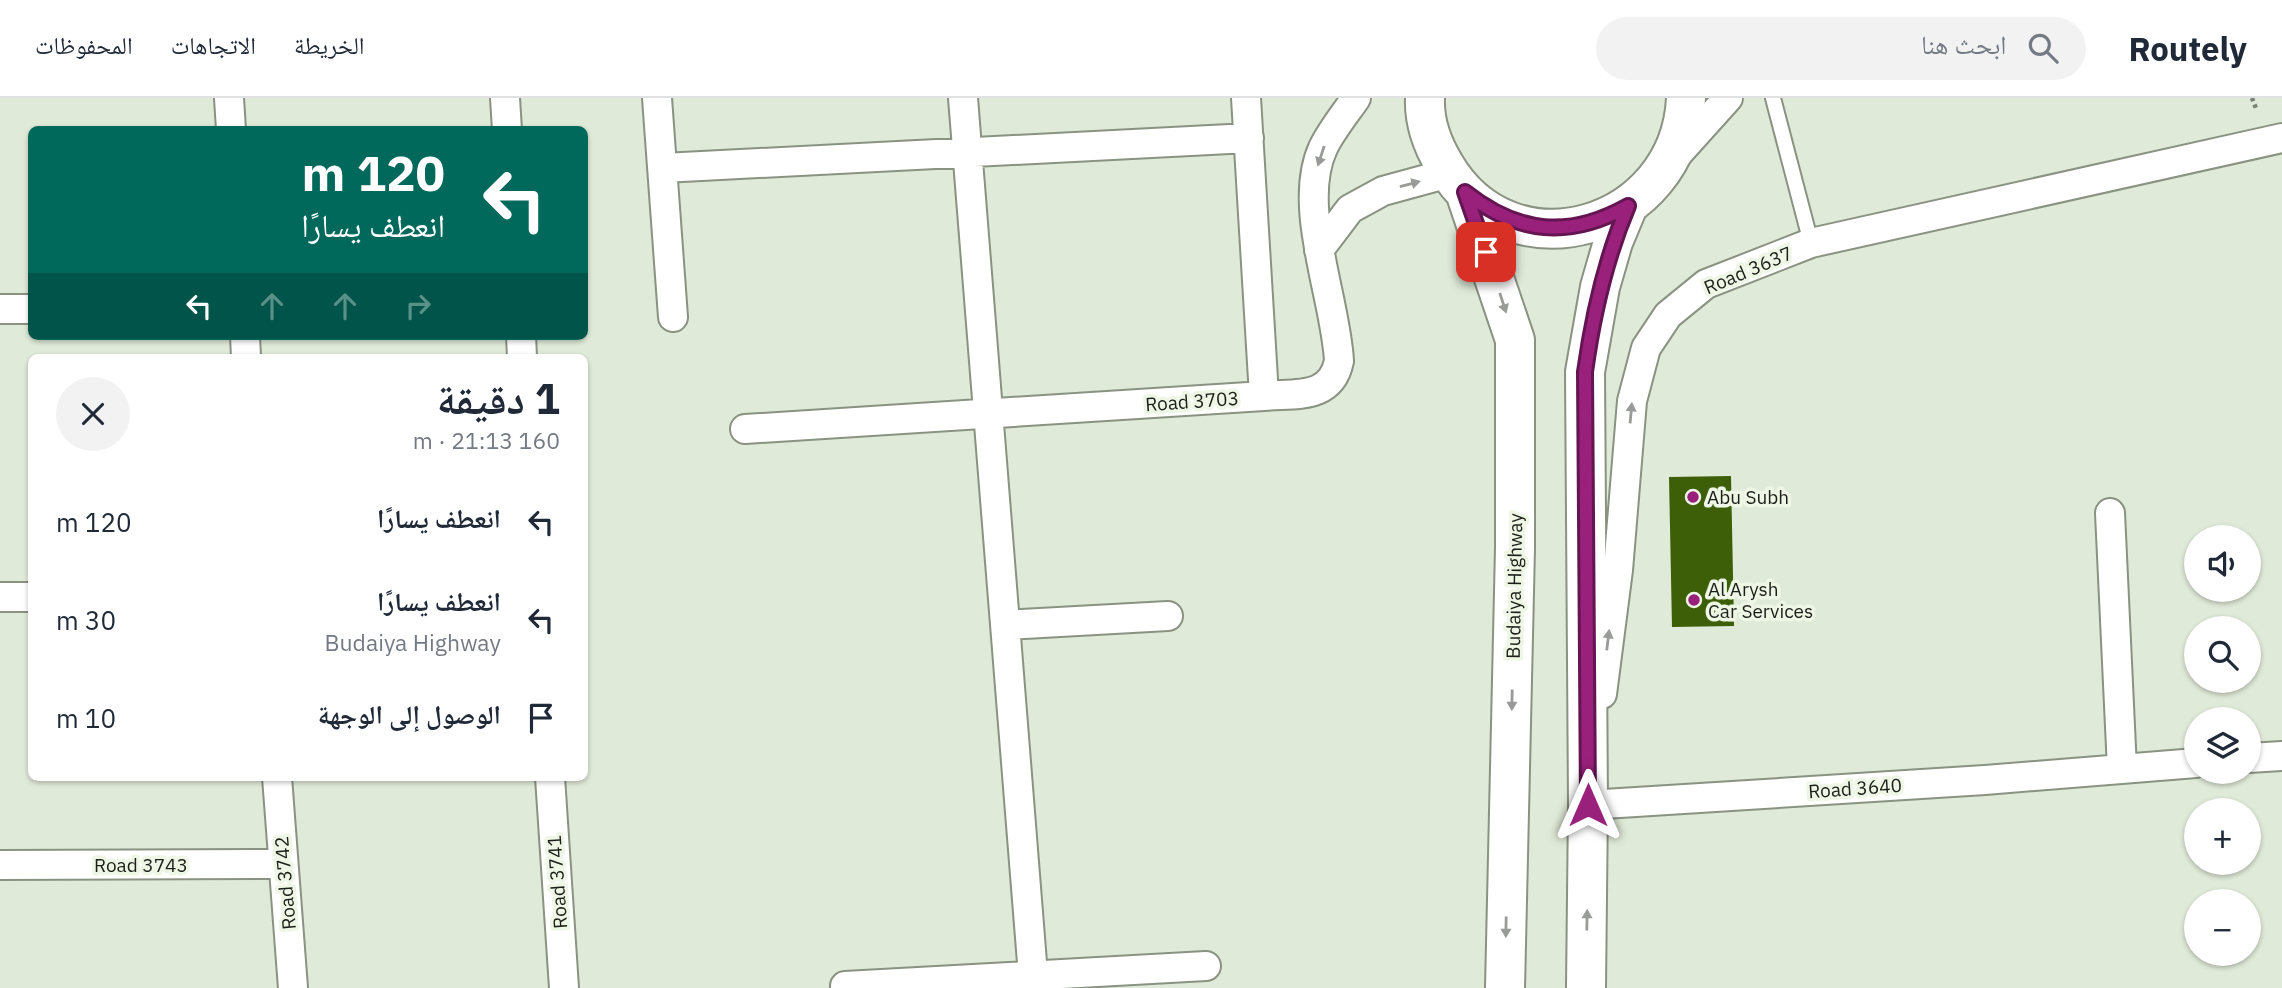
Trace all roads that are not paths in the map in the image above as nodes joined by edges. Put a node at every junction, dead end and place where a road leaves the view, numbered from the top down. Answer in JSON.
{"nodes":[{"id":1,"x":229,"y":98,"type":"edge"},
{"id":2,"x":505,"y":98,"type":"edge"},
{"id":3,"x":657,"y":98,"type":"edge"},
{"id":4,"x":963,"y":98,"type":"edge"},
{"id":5,"x":1246,"y":98,"type":"edge"},
{"id":6,"x":1356,"y":98,"type":"edge"},
{"id":7,"x":1425,"y":98,"type":"edge"},
{"id":8,"x":1686,"y":98,"type":"edge"},
{"id":9,"x":1728,"y":98,"type":"edge"},
{"id":10,"x":1773,"y":98,"type":"edge"},
{"id":11,"x":231,"y":126,"type":"edge"},
{"id":12,"x":507,"y":126,"type":"edge"},
{"id":13,"x":1249,"y":138,"type":"junction"},
{"id":14,"x":2282,"y":138,"type":"edge"},
{"id":15,"x":967,"y":153,"type":"junction"},
{"id":16,"x":663,"y":168,"type":"junction"},
{"id":17,"x":1666,"y":168,"type":"junction"},
{"id":18,"x":1457,"y":183,"type":"junction"},
{"id":19,"x":1628,"y":206,"type":"junction"},
{"id":20,"x":1811,"y":243,"type":"junction"},
{"id":21,"x":1319,"y":250,"type":"junction"},
{"id":22,"x":0,"y":309,"type":"edge"},
{"id":23,"x":28,"y":309,"type":"edge"},
{"id":24,"x":673,"y":317,"type":"dead end"},
{"id":25,"x":1264,"y":396,"type":"junction"},
{"id":26,"x":988,"y":414,"type":"junction"},
{"id":27,"x":745,"y":429,"type":"dead end"},
{"id":28,"x":2110,"y":513,"type":"dead end"},
{"id":29,"x":0,"y":597,"type":"edge"},
{"id":30,"x":28,"y":597,"type":"edge"},
{"id":31,"x":1168,"y":616,"type":"dead end"},
{"id":32,"x":1005,"y":625,"type":"junction"},
{"id":33,"x":2282,"y":756,"type":"edge"},
{"id":34,"x":2261,"y":757,"type":"edge"},
{"id":35,"x":2184,"y":764,"type":"edge"},
{"id":36,"x":2122,"y":769,"type":"junction"},
{"id":37,"x":277,"y":781,"type":"edge"},
{"id":38,"x":550,"y":781,"type":"edge"},
{"id":39,"x":1588,"y":805,"type":"junction"},
{"id":40,"x":283,"y":864,"type":"junction"},
{"id":41,"x":0,"y":865,"type":"edge"},
{"id":42,"x":1206,"y":966,"type":"dead end"},
{"id":43,"x":1033,"y":975,"type":"junction"},
{"id":44,"x":845,"y":986,"type":"dead end"},
{"id":45,"x":293,"y":988,"type":"edge"},
{"id":46,"x":564,"y":988,"type":"edge"},
{"id":47,"x":1505,"y":988,"type":"edge"},
{"id":48,"x":1586,"y":988,"type":"edge"}],
"edges":[{"from":1,"to":11,"type":"street"},
{"from":2,"to":12,"type":"street"},
{"from":3,"to":16,"type":"street"},
{"from":4,"to":15,"type":"street"},
{"from":5,"to":13,"type":"street","name":"Road 3703"},
{"from":6,"to":21,"type":"street","one_way":true},
{"from":7,"to":18,"type":"main road","name":"Budaiya Highway"},
{"from":8,"to":17,"type":"main road"},
{"from":9,"to":17,"type":"street"},
{"from":10,"to":20,"type":"lane"},
{"from":13,"to":15,"type":"street"},
{"from":13,"to":25,"type":"street","name":"Road 3703"},
{"from":14,"to":20,"type":"street","name":"Road 3637"},
{"from":15,"to":16,"type":"street"},
{"from":15,"to":26,"type":"street"},
{"from":16,"to":24,"type":"street"},
{"from":17,"to":19,"type":"main road"},
{"from":18,"to":19,"type":"main road"},
{"from":21,"to":18,"type":"street","one_way":true},
{"from":18,"to":47,"type":"main road","name":"Budaiya Highway","one_way":true},
{"from":19,"to":39,"type":"main road"},
{"from":39,"to":20,"type":"street","name":"Road 3637","one_way":true},
{"from":21,"to":25,"type":"street"},
{"from":22,"to":23,"type":"street"},
{"from":25,"to":26,"type":"street","name":"Road 3703"},
{"from":26,"to":27,"type":"street","name":"Road 3703"},
{"from":26,"to":32,"type":"street"},
{"from":28,"to":36,"type":"street"},
{"from":29,"to":30,"type":"street"},
{"from":31,"to":32,"type":"street"},
{"from":32,"to":43,"type":"street"},
{"from":33,"to":34,"type":"street"},
{"from":35,"to":36,"type":"street","name":"Road 3640"},
{"from":36,"to":39,"type":"street","name":"Road 3640"},
{"from":37,"to":40,"type":"street","name":"Road 3742"},
{"from":38,"to":46,"type":"street","name":"Road 3741"},
{"from":48,"to":39,"type":"main road","one_way":true},
{"from":40,"to":41,"type":"street","name":"Road 3743"},
{"from":40,"to":45,"type":"street","name":"Road 3742"},
{"from":42,"to":43,"type":"street"},
{"from":43,"to":44,"type":"street"}]}
